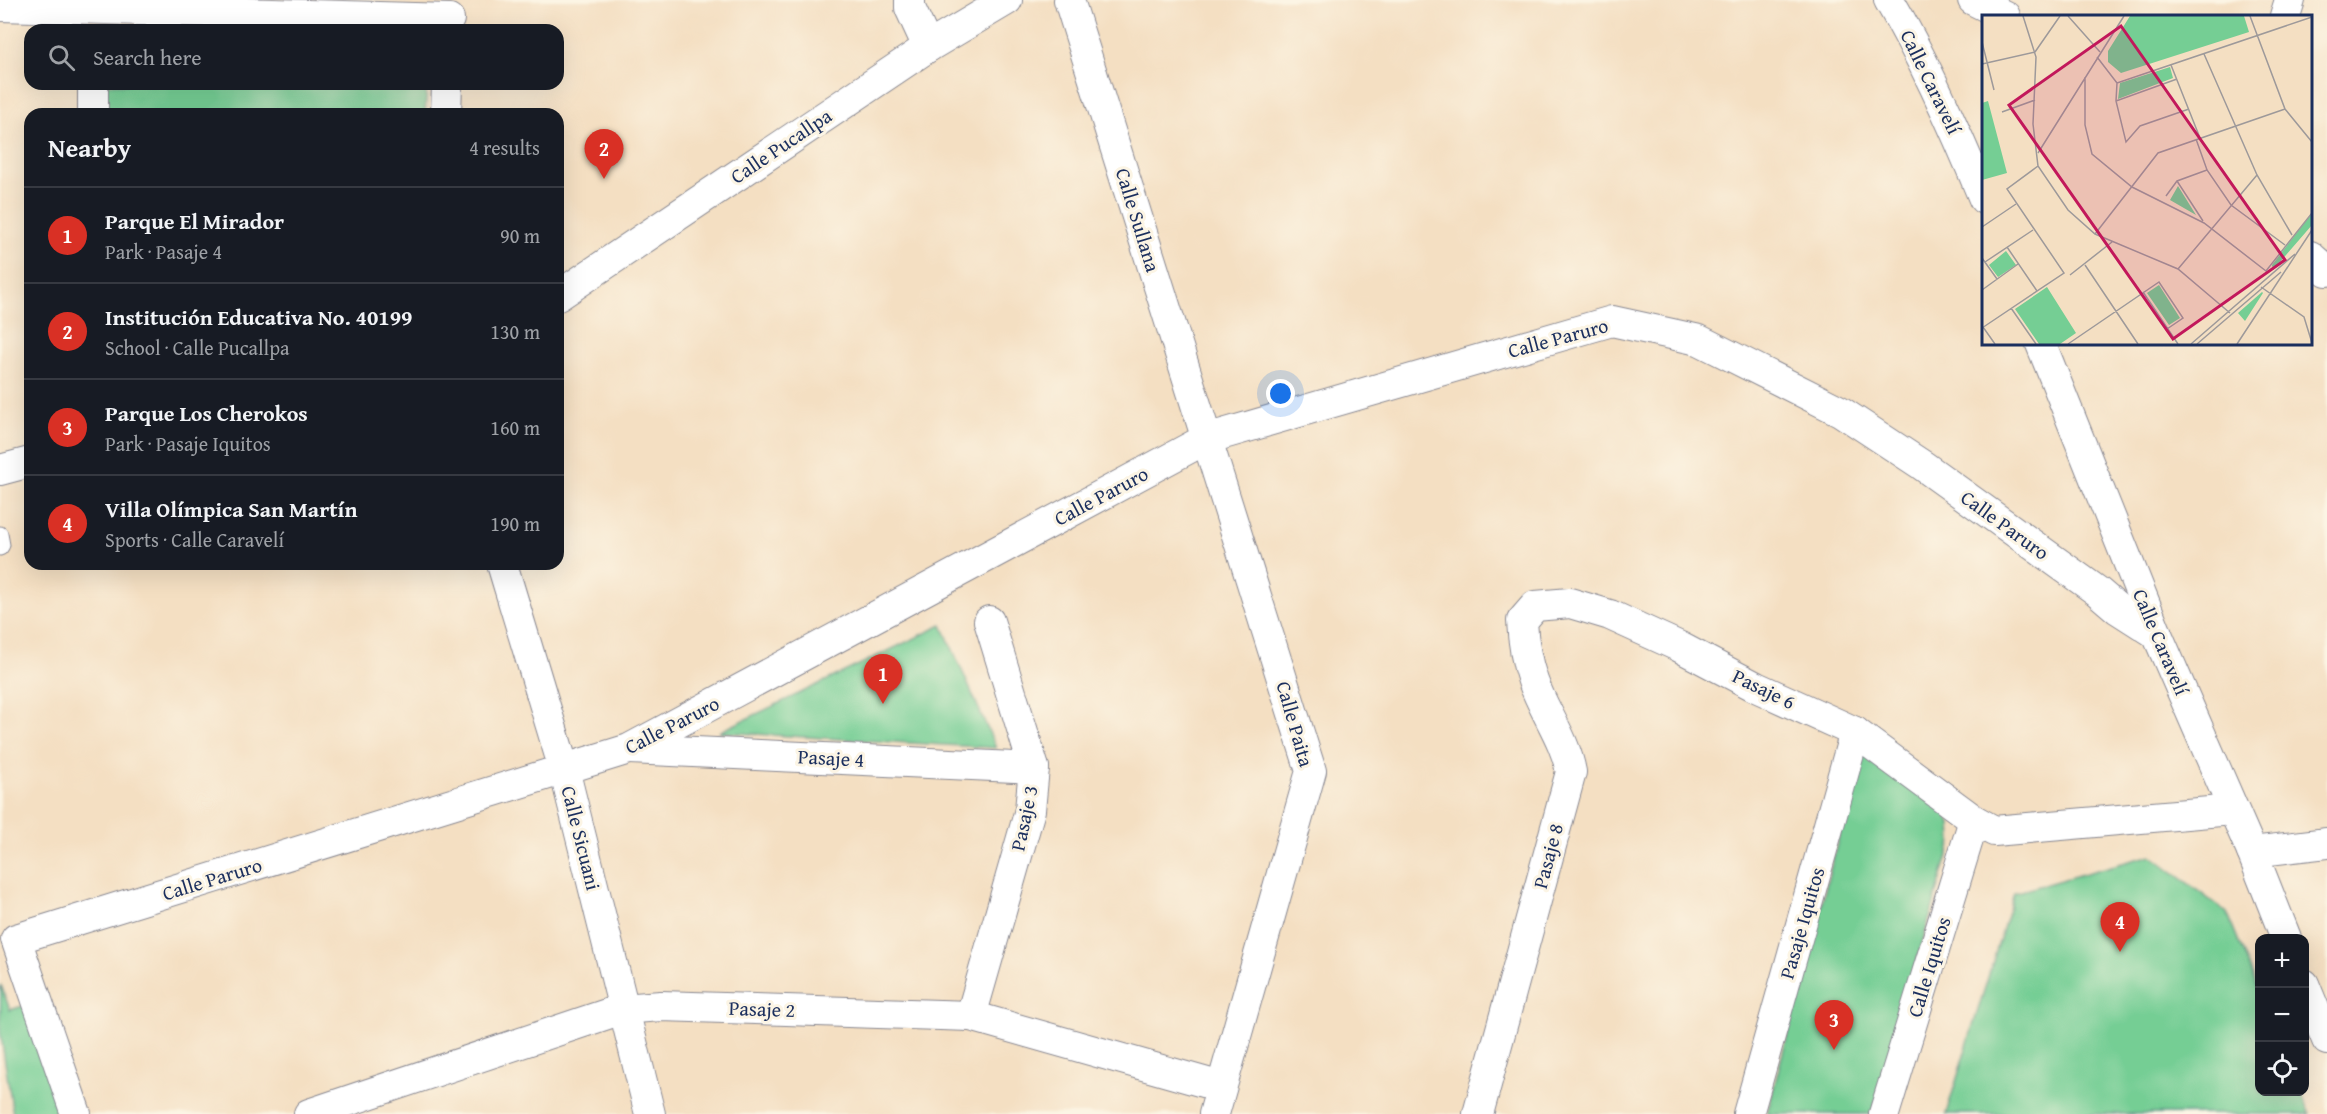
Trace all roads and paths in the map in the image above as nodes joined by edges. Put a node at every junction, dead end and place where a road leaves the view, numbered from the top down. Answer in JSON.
{"nodes":[{"id":1,"x":910,"y":0,"type":"edge"},
{"id":2,"x":1007,"y":0,"type":"edge"},
{"id":3,"x":1069,"y":0,"type":"edge"},
{"id":4,"x":1888,"y":0,"type":"edge"},
{"id":5,"x":1973,"y":0,"type":"edge"},
{"id":6,"x":2290,"y":0,"type":"edge"},
{"id":7,"x":0,"y":6,"type":"edge"},
{"id":8,"x":2003,"y":15,"type":"edge"},
{"id":9,"x":2285,"y":15,"type":"edge"},
{"id":10,"x":449,"y":16,"type":"edge"},
{"id":11,"x":93,"y":20,"type":"edge"},
{"id":12,"x":928,"y":47,"type":"junction"},
{"id":13,"x":93,"y":90,"type":"edge"},
{"id":14,"x":447,"y":90,"type":"edge"},
{"id":15,"x":93,"y":108,"type":"edge"},
{"id":16,"x":446,"y":108,"type":"edge"},
{"id":17,"x":1982,"y":196,"type":"edge"},
{"id":18,"x":2312,"y":258,"type":"edge"},
{"id":19,"x":2327,"y":271,"type":"edge"},
{"id":20,"x":564,"y":292,"type":"edge"},
{"id":21,"x":2041,"y":345,"type":"edge"},
{"id":22,"x":1206,"y":439,"type":"junction"},
{"id":23,"x":24,"y":464,"type":"edge"},
{"id":24,"x":0,"y":470,"type":"edge"},
{"id":25,"x":0,"y":534,"type":"edge"},
{"id":26,"x":0,"y":548,"type":"edge"},
{"id":27,"x":504,"y":570,"type":"edge"},
{"id":28,"x":1535,"y":606,"type":"joint"},
{"id":29,"x":989,"y":621,"type":"dead end"},
{"id":30,"x":2157,"y":634,"type":"junction"},
{"id":31,"x":1855,"y":732,"type":"junction"},
{"id":32,"x":629,"y":749,"type":"junction"},
{"id":33,"x":1034,"y":768,"type":"junction"},
{"id":34,"x":564,"y":769,"type":"junction"},
{"id":35,"x":2232,"y":810,"type":"junction"},
{"id":36,"x":1974,"y":820,"type":"junction"},
{"id":37,"x":2327,"y":843,"type":"edge"},
{"id":38,"x":2252,"y":852,"type":"junction"},
{"id":39,"x":2284,"y":934,"type":"edge"},
{"id":40,"x":2306,"y":988,"type":"edge"},
{"id":41,"x":622,"y":1009,"type":"junction"},
{"id":42,"x":971,"y":1016,"type":"junction"},
{"id":43,"x":2327,"y":1040,"type":"edge"},
{"id":44,"x":1218,"y":1101,"type":"edge"},
{"id":45,"x":76,"y":1114,"type":"edge"},
{"id":46,"x":309,"y":1114,"type":"edge"},
{"id":47,"x":650,"y":1114,"type":"edge"},
{"id":48,"x":1478,"y":1114,"type":"edge"},
{"id":49,"x":1748,"y":1114,"type":"edge"},
{"id":50,"x":1884,"y":1114,"type":"edge"}],
"edges":[{"from":1,"to":12,"type":"street"},
{"from":2,"to":12,"type":"street","name":"Calle Pucallpa"},
{"from":3,"to":22,"type":"street","name":"Calle Sullana"},
{"from":4,"to":17,"type":"street","name":"Calle Caravelí"},
{"from":5,"to":8,"type":"street"},
{"from":6,"to":9,"type":"street"},
{"from":7,"to":11,"type":"street"},
{"from":10,"to":11,"type":"street"},
{"from":12,"to":20,"type":"street","name":"Calle Pucallpa"},
{"from":13,"to":15,"type":"street"},
{"from":14,"to":16,"type":"street"},
{"from":18,"to":19,"type":"street"},
{"from":21,"to":30,"type":"street","name":"Calle Caravelí"},
{"from":22,"to":30,"type":"street","name":"Calle Paruro"},
{"from":22,"to":32,"type":"street","name":"Calle Paruro"},
{"from":22,"to":44,"type":"street","name":"Calle Paita"},
{"from":23,"to":24,"type":"street"},
{"from":25,"to":26,"type":"lane"},
{"from":27,"to":34,"type":"street","name":"Calle Sicuani"},
{"from":28,"to":31,"type":"street","name":"Pasaje 6"},
{"from":28,"to":48,"type":"street","name":"Pasaje 8"},
{"from":29,"to":33,"type":"street","name":"Pasaje 3"},
{"from":30,"to":35,"type":"street","name":"Calle Caravelí"},
{"from":31,"to":36,"type":"street","name":"Pasaje 6"},
{"from":31,"to":49,"type":"street","name":"Pasaje Iquitos"},
{"from":32,"to":33,"type":"street","name":"Pasaje 4"},
{"from":32,"to":34,"type":"street","name":"Calle Paruro"},
{"from":33,"to":42,"type":"street","name":"Pasaje 3"},
{"from":34,"to":41,"type":"street","name":"Calle Sicuani"},
{"from":34,"to":45,"type":"street","name":"Calle Paruro"},
{"from":35,"to":36,"type":"street","name":"Pasaje 6"},
{"from":35,"to":38,"type":"street","name":"Calle Caravelí"},
{"from":36,"to":50,"type":"street","name":"Calle Iquitos"},
{"from":37,"to":38,"type":"street"},
{"from":38,"to":39,"type":"street","name":"Calle Caravelí"},
{"from":40,"to":43,"type":"street"},
{"from":41,"to":42,"type":"street","name":"Pasaje 2"},
{"from":41,"to":46,"type":"street","name":"Pasaje 2"},
{"from":41,"to":47,"type":"street","name":"Calle Sicuani"},
{"from":42,"to":44,"type":"street","name":"Pasaje 2"}]}
